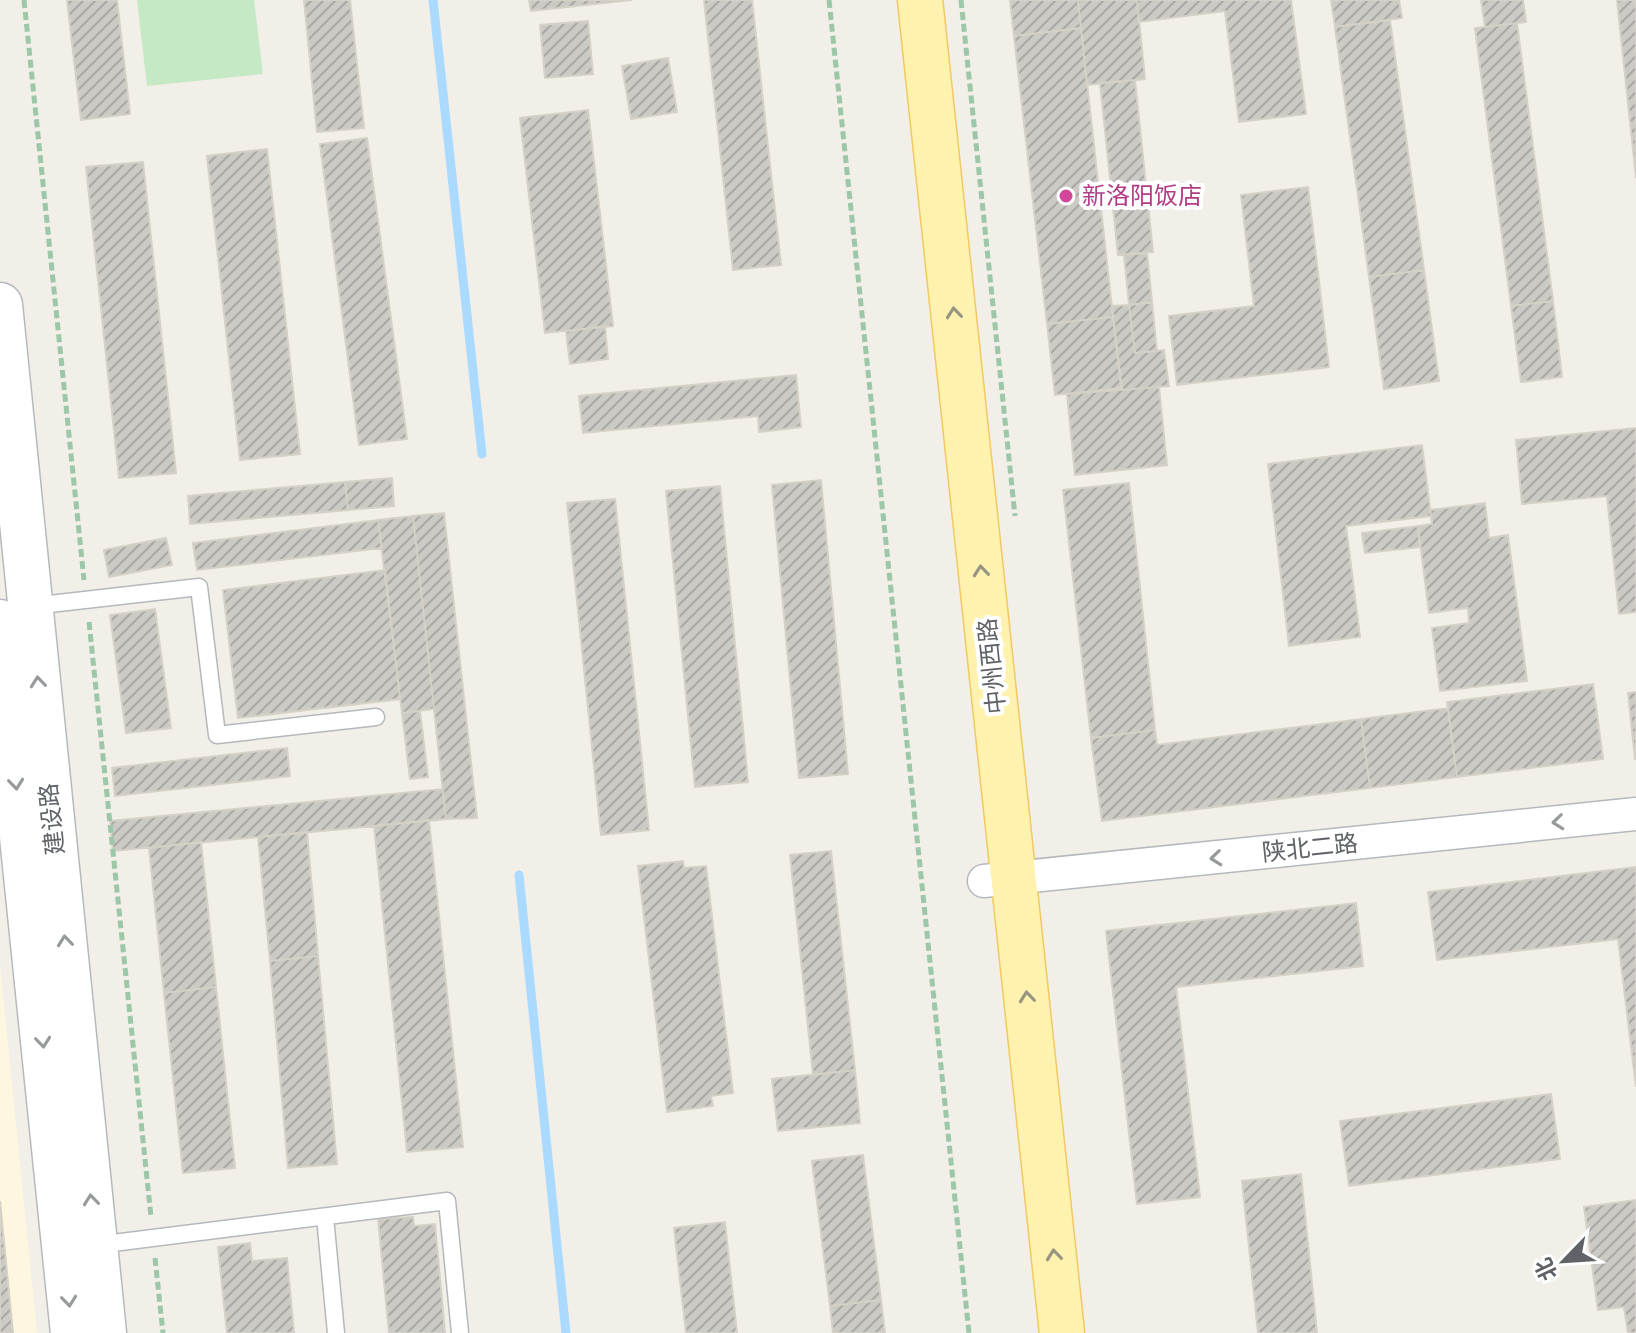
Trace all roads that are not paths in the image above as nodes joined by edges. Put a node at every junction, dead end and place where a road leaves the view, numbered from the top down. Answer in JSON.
{"nodes":[{"id":1,"x":891,"y":0,"type":"edge"},
{"id":2,"x":920,"y":0,"type":"edge"},
{"id":3,"x":0,"y":305,"type":"edge"},
{"id":4,"x":15,"y":614,"type":"edge"},
{"id":5,"x":376,"y":717,"type":"dead end"},
{"id":6,"x":1636,"y":814,"type":"edge"},
{"id":7,"x":999,"y":880,"type":"junction"},
{"id":8,"x":325,"y":1217,"type":"junction"},
{"id":9,"x":95,"y":1246,"type":"junction"},
{"id":10,"x":73,"y":1333,"type":"edge"},
{"id":11,"x":104,"y":1333,"type":"edge"},
{"id":12,"x":336,"y":1333,"type":"edge"},
{"id":13,"x":460,"y":1333,"type":"edge"},
{"id":14,"x":1031,"y":1333,"type":"edge"},
{"id":15,"x":1062,"y":1333,"type":"edge"}],
"edges":[{"from":1,"to":7,"type":"main road","name":"中州西路"},
{"from":7,"to":2,"type":"main road","name":"中州西路","one_way":true},
{"from":3,"to":4,"type":"street","name":"建设路"},
{"from":4,"to":5,"type":"lane"},
{"from":9,"to":4,"type":"street","name":"建设路","one_way":true},
{"from":4,"to":10,"type":"street","name":"建设路","one_way":true},
{"from":6,"to":7,"type":"street","name":"陕北二路","one_way":true},
{"from":7,"to":14,"type":"main road","name":"中州西路"},
{"from":15,"to":7,"type":"main road","name":"中州西路","one_way":true},
{"from":8,"to":9,"type":"lane"},
{"from":8,"to":12,"type":"lane"},
{"from":8,"to":13,"type":"lane"},
{"from":9,"to":11,"type":"street","name":"建设路"}]}
